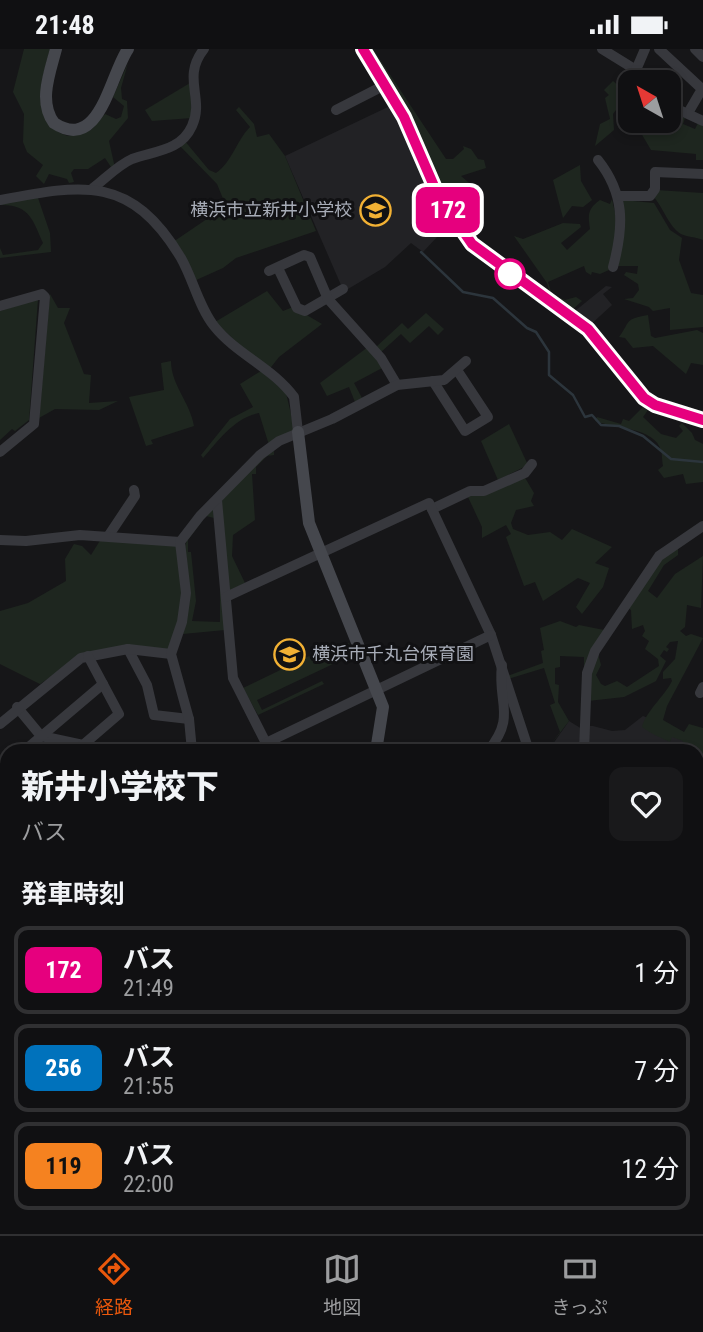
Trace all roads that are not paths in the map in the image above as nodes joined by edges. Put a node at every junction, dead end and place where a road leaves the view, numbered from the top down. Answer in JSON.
{"nodes":[{"id":1,"x":56,"y":49,"type":"edge"},
{"id":2,"x":128,"y":49,"type":"edge"},
{"id":3,"x":204,"y":49,"type":"edge"},
{"id":4,"x":363,"y":49,"type":"edge"},
{"id":5,"x":602,"y":49,"type":"edge"},
{"id":6,"x":645,"y":49,"type":"edge"},
{"id":7,"x":659,"y":49,"type":"edge"},
{"id":8,"x":695,"y":49,"type":"edge"},
{"id":9,"x":703,"y":57,"type":"edge"},
{"id":10,"x":375,"y":69,"type":"joint"},
{"id":11,"x":636,"y":69,"type":"joint"},
{"id":12,"x":385,"y":86,"type":"junction"},
{"id":13,"x":681,"y":108,"type":"edge"},
{"id":14,"x":336,"y":110,"type":"dead end"},
{"id":15,"x":688,"y":113,"type":"junction"},
{"id":16,"x":703,"y":121,"type":"edge"},
{"id":17,"x":598,"y":160,"type":"dead end"},
{"id":18,"x":703,"y":174,"type":"edge"},
{"id":19,"x":93,"y":188,"type":"junction"},
{"id":20,"x":620,"y":196,"type":"junction"},
{"id":21,"x":0,"y":199,"type":"edge"},
{"id":22,"x":613,"y":267,"type":"dead end"},
{"id":23,"x":343,"y":289,"type":"dead end"},
{"id":24,"x":328,"y":299,"type":"junction"},
{"id":25,"x":0,"y":306,"type":"edge"},
{"id":26,"x":466,"y":361,"type":"dead end"},
{"id":27,"x":457,"y":370,"type":"junction"},
{"id":28,"x":433,"y":381,"type":"junction"},
{"id":29,"x":397,"y":385,"type":"junction"},
{"id":30,"x":703,"y":420,"type":"edge"},
{"id":31,"x":298,"y":432,"type":"junction"},
{"id":32,"x":0,"y":452,"type":"edge"},
{"id":33,"x":532,"y":464,"type":"dead end"},
{"id":34,"x":134,"y":490,"type":"dead end"},
{"id":35,"x":217,"y":500,"type":"junction"},
{"id":36,"x":432,"y":509,"type":"junction"},
{"id":37,"x":703,"y":526,"type":"edge"},
{"id":38,"x":109,"y":535,"type":"junction"},
{"id":39,"x":0,"y":540,"type":"edge"},
{"id":40,"x":180,"y":542,"type":"junction"},
{"id":41,"x":321,"y":552,"type":"junction"},
{"id":42,"x":226,"y":597,"type":"junction"},
{"id":43,"x":491,"y":635,"type":"junction"},
{"id":44,"x":128,"y":649,"type":"junction"},
{"id":45,"x":171,"y":654,"type":"junction"},
{"id":46,"x":88,"y":656,"type":"junction"},
{"id":47,"x":502,"y":664,"type":"junction"},
{"id":48,"x":103,"y":684,"type":"junction"},
{"id":49,"x":377,"y":690,"type":"junction"},
{"id":50,"x":17,"y":707,"type":"junction"},
{"id":51,"x":189,"y":719,"type":"junction"},
{"id":52,"x":0,"y":724,"type":"edge"},
{"id":53,"x":41,"y":736,"type":"junction"},
{"id":54,"x":32,"y":744,"type":"edge"},
{"id":55,"x":66,"y":744,"type":"edge"},
{"id":56,"x":84,"y":744,"type":"edge"},
{"id":57,"x":191,"y":744,"type":"edge"},
{"id":58,"x":266,"y":744,"type":"edge"},
{"id":59,"x":274,"y":744,"type":"edge"},
{"id":60,"x":378,"y":744,"type":"edge"},
{"id":61,"x":494,"y":744,"type":"edge"},
{"id":62,"x":527,"y":744,"type":"edge"},
{"id":63,"x":584,"y":744,"type":"edge"}],
"edges":[{"from":1,"to":2,"type":"street"},
{"from":3,"to":19,"type":"street"},
{"from":4,"to":10,"type":"street"},
{"from":5,"to":11,"type":"street"},
{"from":6,"to":11,"type":"street"},
{"from":7,"to":15,"type":"street"},
{"from":8,"to":9,"type":"street"},
{"from":10,"to":12,"type":"street"},
{"from":12,"to":14,"type":"street"},
{"from":12,"to":30,"type":"street"},
{"from":13,"to":15,"type":"street"},
{"from":15,"to":16,"type":"street"},
{"from":17,"to":20,"type":"street"},
{"from":18,"to":20,"type":"street"},
{"from":19,"to":21,"type":"street"},
{"from":19,"to":31,"type":"street"},
{"from":20,"to":22,"type":"street"},
{"from":23,"to":24,"type":"street"},
{"from":24,"to":24,"type":"street"},
{"from":24,"to":29,"type":"street"},
{"from":25,"to":32,"type":"street"},
{"from":26,"to":27,"type":"street"},
{"from":27,"to":28,"type":"street"},
{"from":27,"to":28,"type":"street"},
{"from":28,"to":29,"type":"street"},
{"from":29,"to":31,"type":"street"},
{"from":31,"to":35,"type":"street"},
{"from":31,"to":41,"type":"street"},
{"from":33,"to":36,"type":"street"},
{"from":34,"to":38,"type":"street"},
{"from":35,"to":40,"type":"street"},
{"from":35,"to":42,"type":"street"},
{"from":36,"to":41,"type":"street"},
{"from":36,"to":43,"type":"street"},
{"from":37,"to":63,"type":"street"},
{"from":38,"to":39,"type":"street"},
{"from":38,"to":40,"type":"street"},
{"from":40,"to":45,"type":"street"},
{"from":41,"to":42,"type":"street"},
{"from":41,"to":49,"type":"street"},
{"from":42,"to":58,"type":"street"},
{"from":43,"to":47,"type":"street"},
{"from":43,"to":49,"type":"street"},
{"from":44,"to":45,"type":"street"},
{"from":44,"to":46,"type":"street"},
{"from":44,"to":51,"type":"street"},
{"from":45,"to":51,"type":"street"},
{"from":46,"to":48,"type":"street"},
{"from":46,"to":50,"type":"street"},
{"from":47,"to":61,"type":"street"},
{"from":47,"to":62,"type":"street"},
{"from":48,"to":53,"type":"street"},
{"from":48,"to":56,"type":"street"},
{"from":49,"to":59,"type":"street"},
{"from":49,"to":60,"type":"street"},
{"from":50,"to":52,"type":"street"},
{"from":50,"to":53,"type":"street"},
{"from":51,"to":57,"type":"street"},
{"from":53,"to":54,"type":"street"},
{"from":53,"to":55,"type":"street"}]}
